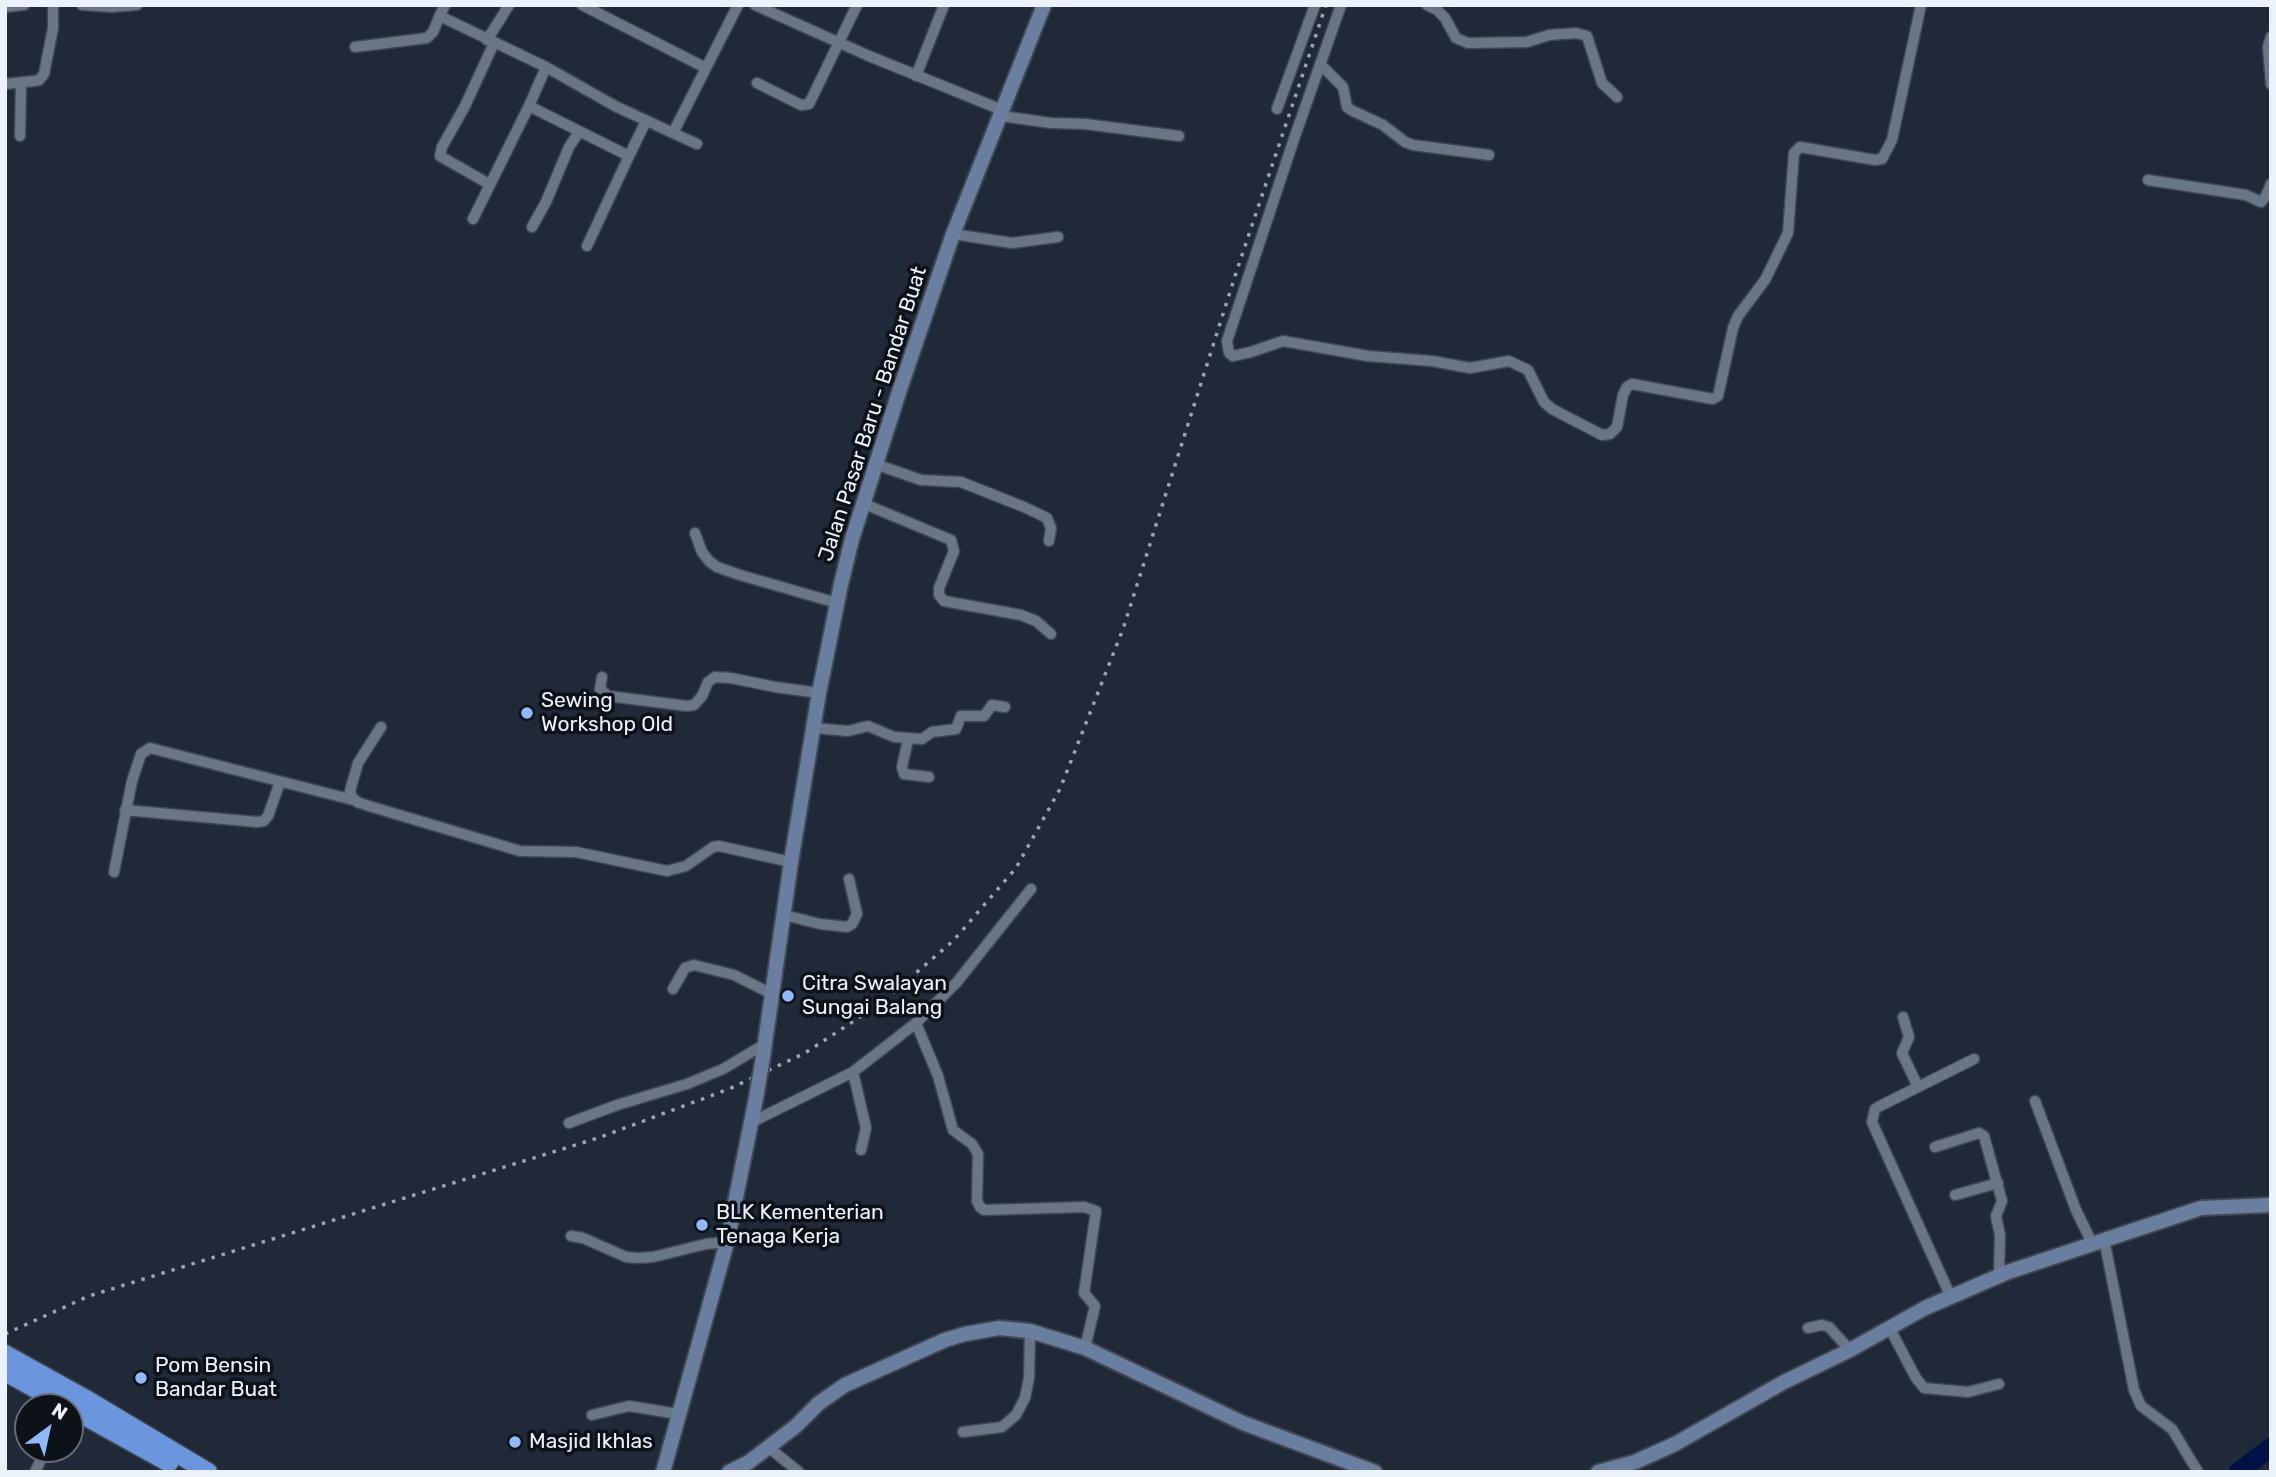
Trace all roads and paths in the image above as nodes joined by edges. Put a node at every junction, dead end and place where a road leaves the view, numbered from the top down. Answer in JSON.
{"nodes":[{"id":1,"x":23,"y":5,"type":"edge"},
{"id":2,"x":53,"y":5,"type":"edge"},
{"id":3,"x":82,"y":5,"type":"edge"},
{"id":4,"x":137,"y":5,"type":"edge"},
{"id":5,"x":509,"y":5,"type":"edge"},
{"id":6,"x":582,"y":5,"type":"edge"},
{"id":7,"x":738,"y":5,"type":"edge"},
{"id":8,"x":755,"y":5,"type":"edge"},
{"id":9,"x":857,"y":5,"type":"edge"},
{"id":10,"x":944,"y":5,"type":"edge"},
{"id":11,"x":1044,"y":5,"type":"edge"},
{"id":12,"x":1315,"y":5,"type":"edge"},
{"id":13,"x":1341,"y":5,"type":"edge"},
{"id":14,"x":1427,"y":5,"type":"edge"},
{"id":15,"x":1921,"y":5,"type":"edge"},
{"id":16,"x":5,"y":7,"type":"edge"},
{"id":17,"x":442,"y":10,"type":"edge"},
{"id":18,"x":2271,"y":37,"type":"edge"},
{"id":19,"x":491,"y":42,"type":"junction"},
{"id":20,"x":838,"y":43,"type":"junction"},
{"id":21,"x":355,"y":47,"type":"dead end"},
{"id":22,"x":1320,"y":64,"type":"junction"},
{"id":23,"x":546,"y":67,"type":"junction"},
{"id":24,"x":706,"y":68,"type":"junction"},
{"id":25,"x":916,"y":76,"type":"junction"},
{"id":26,"x":21,"y":83,"type":"junction"},
{"id":27,"x":757,"y":83,"type":"dead end"},
{"id":28,"x":5,"y":84,"type":"edge"},
{"id":29,"x":2271,"y":84,"type":"edge"},
{"id":30,"x":1617,"y":97,"type":"dead end"},
{"id":31,"x":529,"y":106,"type":"junction"},
{"id":32,"x":1277,"y":109,"type":"dead end"},
{"id":33,"x":1001,"y":113,"type":"junction"},
{"id":34,"x":646,"y":121,"type":"junction"},
{"id":35,"x":579,"y":132,"type":"junction"},
{"id":36,"x":673,"y":133,"type":"junction"},
{"id":37,"x":20,"y":136,"type":"dead end"},
{"id":38,"x":1180,"y":136,"type":"dead end"},
{"id":39,"x":697,"y":144,"type":"dead end"},
{"id":40,"x":1489,"y":155,"type":"dead end"},
{"id":41,"x":629,"y":156,"type":"junction"},
{"id":42,"x":2148,"y":180,"type":"dead end"},
{"id":43,"x":489,"y":184,"type":"junction"},
{"id":44,"x":2271,"y":184,"type":"edge"},
{"id":45,"x":473,"y":219,"type":"dead end"},
{"id":46,"x":532,"y":227,"type":"dead end"},
{"id":47,"x":953,"y":234,"type":"junction"},
{"id":48,"x":1058,"y":237,"type":"dead end"},
{"id":49,"x":587,"y":247,"type":"dead end"},
{"id":50,"x":875,"y":464,"type":"junction"},
{"id":51,"x":862,"y":503,"type":"junction"},
{"id":52,"x":695,"y":533,"type":"dead end"},
{"id":53,"x":1049,"y":541,"type":"dead end"},
{"id":54,"x":836,"y":603,"type":"junction"},
{"id":55,"x":1051,"y":634,"type":"dead end"},
{"id":56,"x":602,"y":677,"type":"dead end"},
{"id":57,"x":819,"y":692,"type":"junction"},
{"id":58,"x":1005,"y":707,"type":"dead end"},
{"id":59,"x":381,"y":727,"type":"dead end"},
{"id":60,"x":814,"y":728,"type":"junction"},
{"id":61,"x":908,"y":740,"type":"junction"},
{"id":62,"x":929,"y":777,"type":"dead end"},
{"id":63,"x":280,"y":782,"type":"junction"},
{"id":64,"x":358,"y":802,"type":"junction"},
{"id":65,"x":125,"y":810,"type":"junction"},
{"id":66,"x":791,"y":862,"type":"junction"},
{"id":67,"x":114,"y":872,"type":"dead end"},
{"id":68,"x":849,"y":879,"type":"dead end"},
{"id":69,"x":1031,"y":889,"type":"dead end"},
{"id":70,"x":784,"y":915,"type":"junction"},
{"id":71,"x":673,"y":989,"type":"dead end"},
{"id":72,"x":772,"y":994,"type":"junction"},
{"id":73,"x":1903,"y":1017,"type":"dead end"},
{"id":74,"x":916,"y":1023,"type":"junction"},
{"id":75,"x":764,"y":1051,"type":"junction"},
{"id":76,"x":1974,"y":1059,"type":"dead end"},
{"id":77,"x":853,"y":1072,"type":"junction"},
{"id":78,"x":1918,"y":1087,"type":"junction"},
{"id":79,"x":2035,"y":1101,"type":"dead end"},
{"id":80,"x":752,"y":1122,"type":"junction"},
{"id":81,"x":569,"y":1123,"type":"dead end"},
{"id":82,"x":1935,"y":1147,"type":"dead end"},
{"id":83,"x":861,"y":1150,"type":"dead end"},
{"id":84,"x":1998,"y":1183,"type":"junction"},
{"id":85,"x":1955,"y":1195,"type":"dead end"},
{"id":86,"x":2271,"y":1205,"type":"edge"},
{"id":87,"x":571,"y":1236,"type":"dead end"},
{"id":88,"x":2098,"y":1240,"type":"junction"},
{"id":89,"x":727,"y":1242,"type":"junction"},
{"id":90,"x":1999,"y":1275,"type":"junction"},
{"id":91,"x":1950,"y":1295,"type":"junction"},
{"id":92,"x":1889,"y":1327,"type":"junction"},
{"id":93,"x":1808,"y":1328,"type":"dead end"},
{"id":94,"x":1030,"y":1331,"type":"junction"},
{"id":95,"x":1085,"y":1348,"type":"junction"},
{"id":96,"x":1850,"y":1350,"type":"junction"},
{"id":97,"x":9,"y":1365,"type":"edge"},
{"id":98,"x":1999,"y":1384,"type":"dead end"},
{"id":99,"x":50,"y":1393,"type":"edge"},
{"id":100,"x":84,"y":1412,"type":"edge"},
{"id":101,"x":84,"y":1414,"type":"edge"},
{"id":102,"x":678,"y":1414,"type":"junction"},
{"id":103,"x":592,"y":1415,"type":"dead end"},
{"id":104,"x":963,"y":1432,"type":"dead end"},
{"id":105,"x":768,"y":1447,"type":"junction"},
{"id":106,"x":1614,"y":1470,"type":"edge"},
{"id":107,"x":184,"y":1472,"type":"edge"},
{"id":108,"x":208,"y":1472,"type":"edge"},
{"id":109,"x":663,"y":1472,"type":"edge"},
{"id":110,"x":729,"y":1472,"type":"edge"},
{"id":111,"x":799,"y":1472,"type":"edge"},
{"id":112,"x":1375,"y":1472,"type":"edge"},
{"id":113,"x":1598,"y":1472,"type":"edge"},
{"id":114,"x":2198,"y":1472,"type":"edge"}],
"edges":[{"from":1,"to":16,"type":"street"},
{"from":2,"to":26,"type":"street"},
{"from":3,"to":4,"type":"street"},
{"from":5,"to":19,"type":"street"},
{"from":6,"to":24,"type":"street"},
{"from":7,"to":24,"type":"street"},
{"from":8,"to":20,"type":"street"},
{"from":9,"to":20,"type":"street"},
{"from":10,"to":25,"type":"street"},
{"from":11,"to":33,"type":"street","name":"Jalan Pasar Baru - Bandar Buat"},
{"from":12,"to":32,"type":"street"},
{"from":13,"to":22,"type":"street"},
{"from":14,"to":30,"type":"street"},
{"from":15,"to":22,"type":"street"},
{"from":17,"to":19,"type":"street"},
{"from":17,"to":21,"type":"street"},
{"from":18,"to":29,"type":"street"},
{"from":19,"to":23,"type":"street"},
{"from":19,"to":43,"type":"street"},
{"from":20,"to":25,"type":"street"},
{"from":20,"to":27,"type":"street"},
{"from":22,"to":40,"type":"street"},
{"from":23,"to":31,"type":"street"},
{"from":23,"to":34,"type":"street"},
{"from":24,"to":36,"type":"street"},
{"from":25,"to":33,"type":"street"},
{"from":26,"to":28,"type":"street"},
{"from":26,"to":37,"type":"street"},
{"from":31,"to":35,"type":"street"},
{"from":31,"to":43,"type":"street"},
{"from":33,"to":38,"type":"street"},
{"from":33,"to":47,"type":"street","name":"Jalan Pasar Baru - Bandar Buat"},
{"from":34,"to":36,"type":"street"},
{"from":34,"to":41,"type":"street"},
{"from":35,"to":41,"type":"street"},
{"from":35,"to":46,"type":"street"},
{"from":36,"to":39,"type":"street"},
{"from":41,"to":49,"type":"street"},
{"from":42,"to":44,"type":"street"},
{"from":43,"to":45,"type":"street"},
{"from":47,"to":48,"type":"street"},
{"from":47,"to":50,"type":"street","name":"Jalan Pasar Baru - Bandar Buat"},
{"from":50,"to":51,"type":"street","name":"Jalan Pasar Baru - Bandar Buat"},
{"from":50,"to":53,"type":"street"},
{"from":51,"to":54,"type":"street","name":"Jalan Pasar Baru - Bandar Buat"},
{"from":51,"to":55,"type":"street"},
{"from":52,"to":54,"type":"street"},
{"from":54,"to":57,"type":"street","name":"Jalan Pasar Baru - Bandar Buat"},
{"from":56,"to":57,"type":"street"},
{"from":57,"to":60,"type":"street","name":"Jalan Pasar Baru - Bandar Buat"},
{"from":58,"to":61,"type":"street"},
{"from":59,"to":64,"type":"street"},
{"from":60,"to":61,"type":"street"},
{"from":60,"to":66,"type":"street","name":"Jalan Pasar Baru - Bandar Buat"},
{"from":61,"to":62,"type":"street"},
{"from":63,"to":64,"type":"street"},
{"from":63,"to":65,"type":"street"},
{"from":63,"to":65,"type":"street"},
{"from":64,"to":66,"type":"street"},
{"from":65,"to":67,"type":"street"},
{"from":66,"to":70,"type":"street","name":"Jalan Pasar Baru - Bandar Buat"},
{"from":68,"to":70,"type":"street"},
{"from":69,"to":74,"type":"street"},
{"from":70,"to":72,"type":"street","name":"Jalan Pasar Baru - Bandar Buat"},
{"from":71,"to":72,"type":"street"},
{"from":72,"to":75,"type":"street","name":"Jalan Pasar Baru - Bandar Buat"},
{"from":73,"to":78,"type":"street"},
{"from":74,"to":77,"type":"street"},
{"from":74,"to":95,"type":"street"},
{"from":75,"to":80,"type":"street","name":"Jalan Pasar Baru - Bandar Buat","bridge":true},
{"from":75,"to":81,"type":"street"},
{"from":76,"to":78,"type":"street"},
{"from":77,"to":80,"type":"street"},
{"from":77,"to":83,"type":"street"},
{"from":78,"to":91,"type":"street"},
{"from":79,"to":88,"type":"street"},
{"from":80,"to":89,"type":"street","name":"Jalan Pasar Baru - Bandar Buat"},
{"from":82,"to":84,"type":"street"},
{"from":84,"to":85,"type":"street"},
{"from":84,"to":90,"type":"street"},
{"from":86,"to":88,"type":"street"},
{"from":87,"to":89,"type":"street"},
{"from":88,"to":90,"type":"street"},
{"from":88,"to":114,"type":"street"},
{"from":89,"to":102,"type":"street","name":"Jalan Pasar Baru - Bandar Buat"},
{"from":90,"to":91,"type":"street"},
{"from":91,"to":92,"type":"street"},
{"from":92,"to":96,"type":"street"},
{"from":92,"to":98,"type":"street"},
{"from":93,"to":96,"type":"street"},
{"from":94,"to":95,"type":"street"},
{"from":94,"to":104,"type":"street"},
{"from":94,"to":105,"type":"street"},
{"from":95,"to":112,"type":"street"},
{"from":96,"to":106,"type":"street"},
{"from":97,"to":99,"type":"highway"},
{"from":100,"to":108,"type":"highway"},
{"from":101,"to":107,"type":"highway"},
{"from":102,"to":103,"type":"street"},
{"from":102,"to":109,"type":"street","name":"Jalan Pasar Baru - Bandar Buat"},
{"from":105,"to":110,"type":"street"},
{"from":105,"to":111,"type":"street"},
{"from":106,"to":113,"type":"street"}]}
